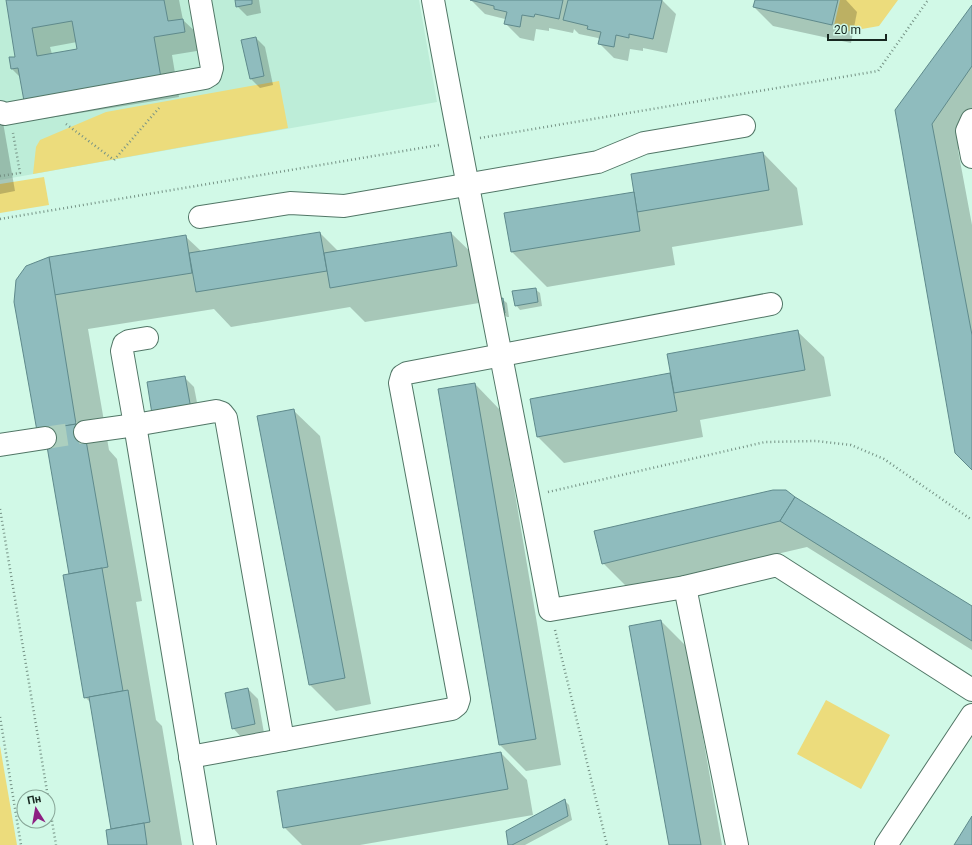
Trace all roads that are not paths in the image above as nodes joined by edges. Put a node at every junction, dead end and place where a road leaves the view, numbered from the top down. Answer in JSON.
{"nodes":[{"id":1,"x":200,"y":0,"type":"edge"},
{"id":2,"x":433,"y":0,"type":"edge"},
{"id":3,"x":6,"y":119,"type":"edge"},
{"id":4,"x":972,"y":120,"type":"edge"},
{"id":5,"x":744,"y":126,"type":"dead end"},
{"id":6,"x":972,"y":157,"type":"edge"},
{"id":7,"x":468,"y":184,"type":"junction"},
{"id":8,"x":200,"y":217,"type":"dead end"},
{"id":9,"x":771,"y":304,"type":"dead end"},
{"id":10,"x":147,"y":338,"type":"dead end"},
{"id":11,"x":502,"y":354,"type":"junction"},
{"id":12,"x":135,"y":425,"type":"junction"},
{"id":13,"x":85,"y":432,"type":"tunnel mouth"},
{"id":14,"x":45,"y":438,"type":"tunnel mouth"},
{"id":15,"x":0,"y":446,"type":"edge"},
{"id":16,"x":685,"y":587,"type":"junction"},
{"id":17,"x":972,"y":690,"type":"edge"},
{"id":18,"x":972,"y":715,"type":"edge"},
{"id":19,"x":283,"y":740,"type":"junction"},
{"id":20,"x":190,"y":757,"type":"junction"},
{"id":21,"x":205,"y":845,"type":"edge"},
{"id":22,"x":737,"y":845,"type":"edge"},
{"id":23,"x":886,"y":845,"type":"edge"}],
"edges":[{"from":1,"to":3,"type":"lane"},
{"from":2,"to":7,"type":"lane"},
{"from":4,"to":6,"type":"lane"},
{"from":5,"to":7,"type":"lane"},
{"from":7,"to":8,"type":"lane"},
{"from":7,"to":11,"type":"lane"},
{"from":9,"to":11,"type":"lane"},
{"from":10,"to":12,"type":"lane"},
{"from":11,"to":16,"type":"lane"},
{"from":11,"to":19,"type":"lane"},
{"from":12,"to":13,"type":"lane"},
{"from":12,"to":19,"type":"lane"},
{"from":12,"to":20,"type":"lane"},
{"from":14,"to":15,"type":"lane"},
{"from":16,"to":17,"type":"lane"},
{"from":16,"to":22,"type":"lane"},
{"from":18,"to":23,"type":"lane"},
{"from":19,"to":20,"type":"lane"},
{"from":20,"to":21,"type":"lane"}]}
